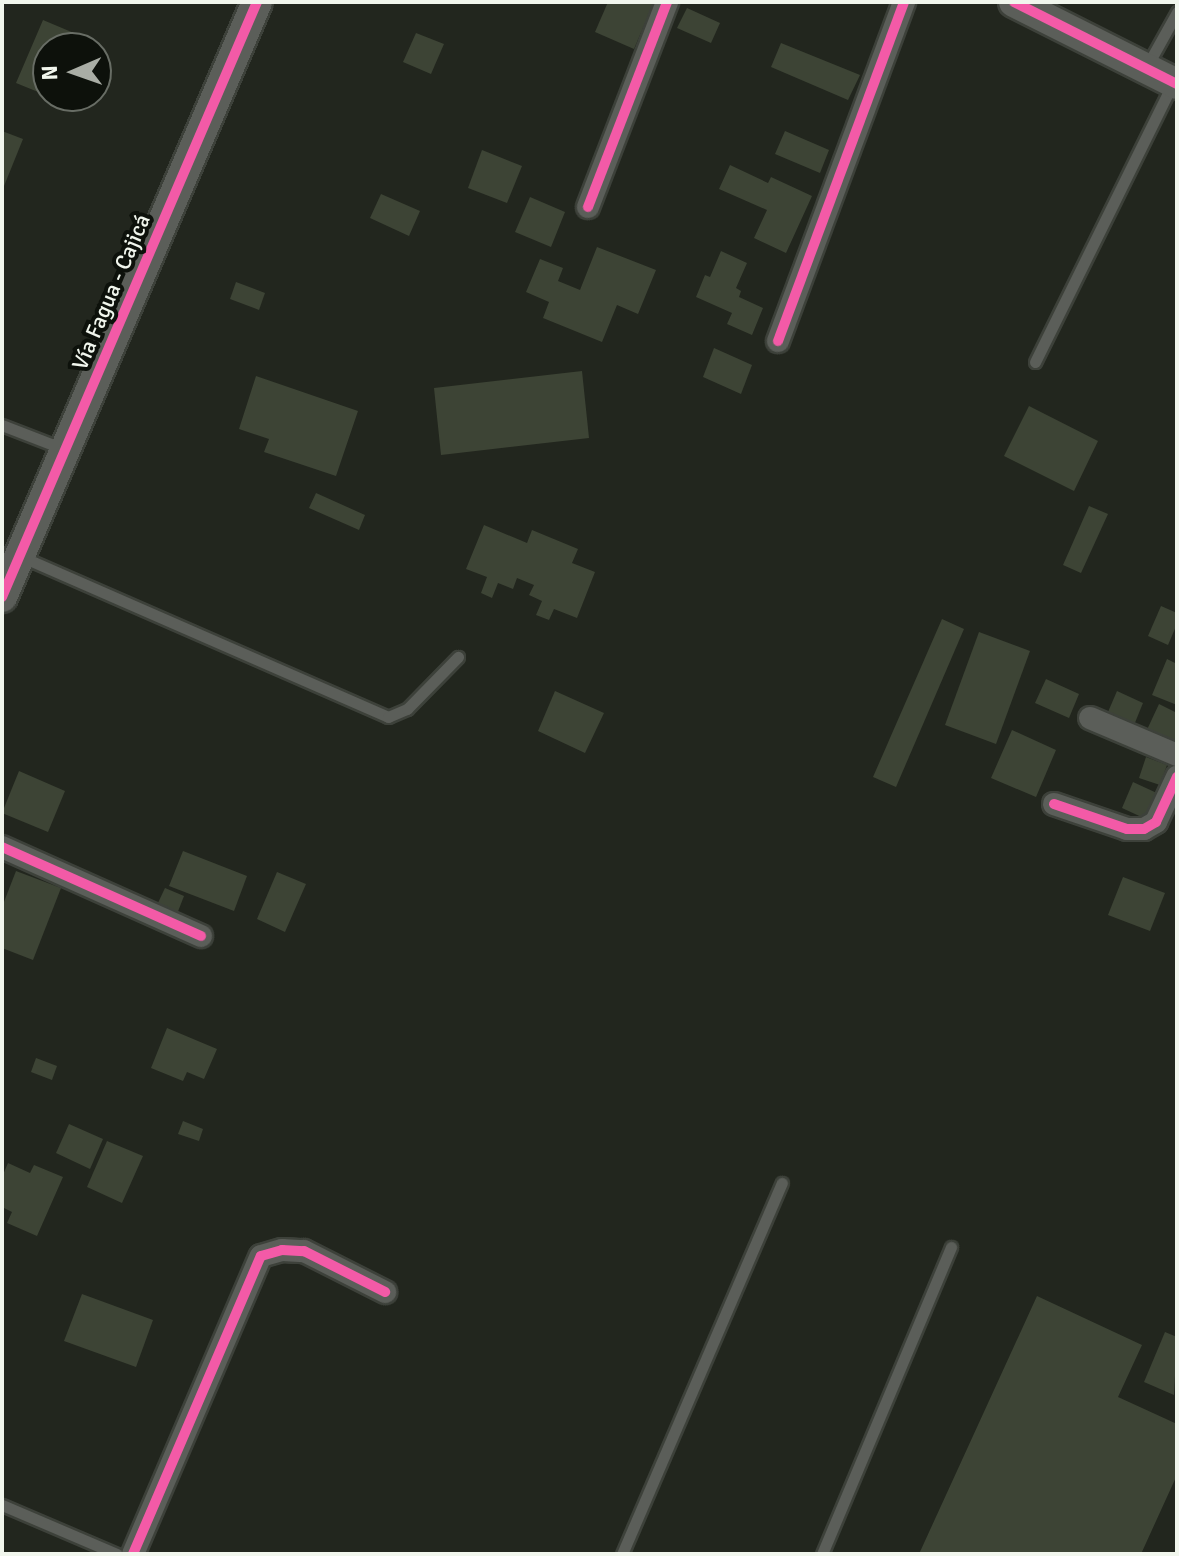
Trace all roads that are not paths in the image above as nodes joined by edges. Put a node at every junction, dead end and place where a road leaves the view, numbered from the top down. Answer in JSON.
{"nodes":[{"id":1,"x":257,"y":2,"type":"edge"},
{"id":2,"x":667,"y":2,"type":"edge"},
{"id":3,"x":904,"y":2,"type":"edge"},
{"id":4,"x":1014,"y":2,"type":"edge"},
{"id":5,"x":1177,"y":12,"type":"edge"},
{"id":6,"x":1146,"y":67,"type":"junction"},
{"id":7,"x":1175,"y":83,"type":"edge"},
{"id":8,"x":588,"y":207,"type":"dead end"},
{"id":9,"x":778,"y":341,"type":"dead end"},
{"id":10,"x":1035,"y":362,"type":"dead end"},
{"id":11,"x":2,"y":425,"type":"edge"},
{"id":12,"x":65,"y":449,"type":"junction"},
{"id":13,"x":20,"y":556,"type":"junction"},
{"id":14,"x":2,"y":597,"type":"edge"},
{"id":15,"x":458,"y":657,"type":"dead end"},
{"id":16,"x":1090,"y":718,"type":"dead end"},
{"id":17,"x":1177,"y":755,"type":"edge"},
{"id":18,"x":1177,"y":777,"type":"edge"},
{"id":19,"x":1054,"y":804,"type":"dead end"},
{"id":20,"x":2,"y":847,"type":"edge"},
{"id":21,"x":201,"y":936,"type":"dead end"},
{"id":22,"x":782,"y":1183,"type":"dead end"},
{"id":23,"x":951,"y":1247,"type":"dead end"},
{"id":24,"x":385,"y":1292,"type":"dead end"},
{"id":25,"x":2,"y":1505,"type":"edge"},
{"id":26,"x":117,"y":1554,"type":"edge"},
{"id":27,"x":133,"y":1554,"type":"edge"},
{"id":28,"x":622,"y":1554,"type":"edge"},
{"id":29,"x":822,"y":1554,"type":"edge"}],
"edges":[{"from":1,"to":12,"type":"street","name":"Vía Fagua - Cajicá"},
{"from":2,"to":8,"type":"street"},
{"from":3,"to":9,"type":"street"},
{"from":4,"to":6,"type":"street"},
{"from":5,"to":6,"type":"lane"},
{"from":6,"to":7,"type":"street"},
{"from":7,"to":10,"type":"lane"},
{"from":11,"to":12,"type":"lane"},
{"from":12,"to":13,"type":"street","name":"Vía Fagua - Cajicá"},
{"from":13,"to":14,"type":"street","name":"Vía Fagua - Cajicá"},
{"from":13,"to":15,"type":"lane"},
{"from":16,"to":17,"type":"street"},
{"from":18,"to":19,"type":"street"},
{"from":20,"to":21,"type":"street"},
{"from":22,"to":28,"type":"lane"},
{"from":23,"to":29,"type":"lane"},
{"from":24,"to":27,"type":"street"},
{"from":25,"to":26,"type":"lane"}]}
